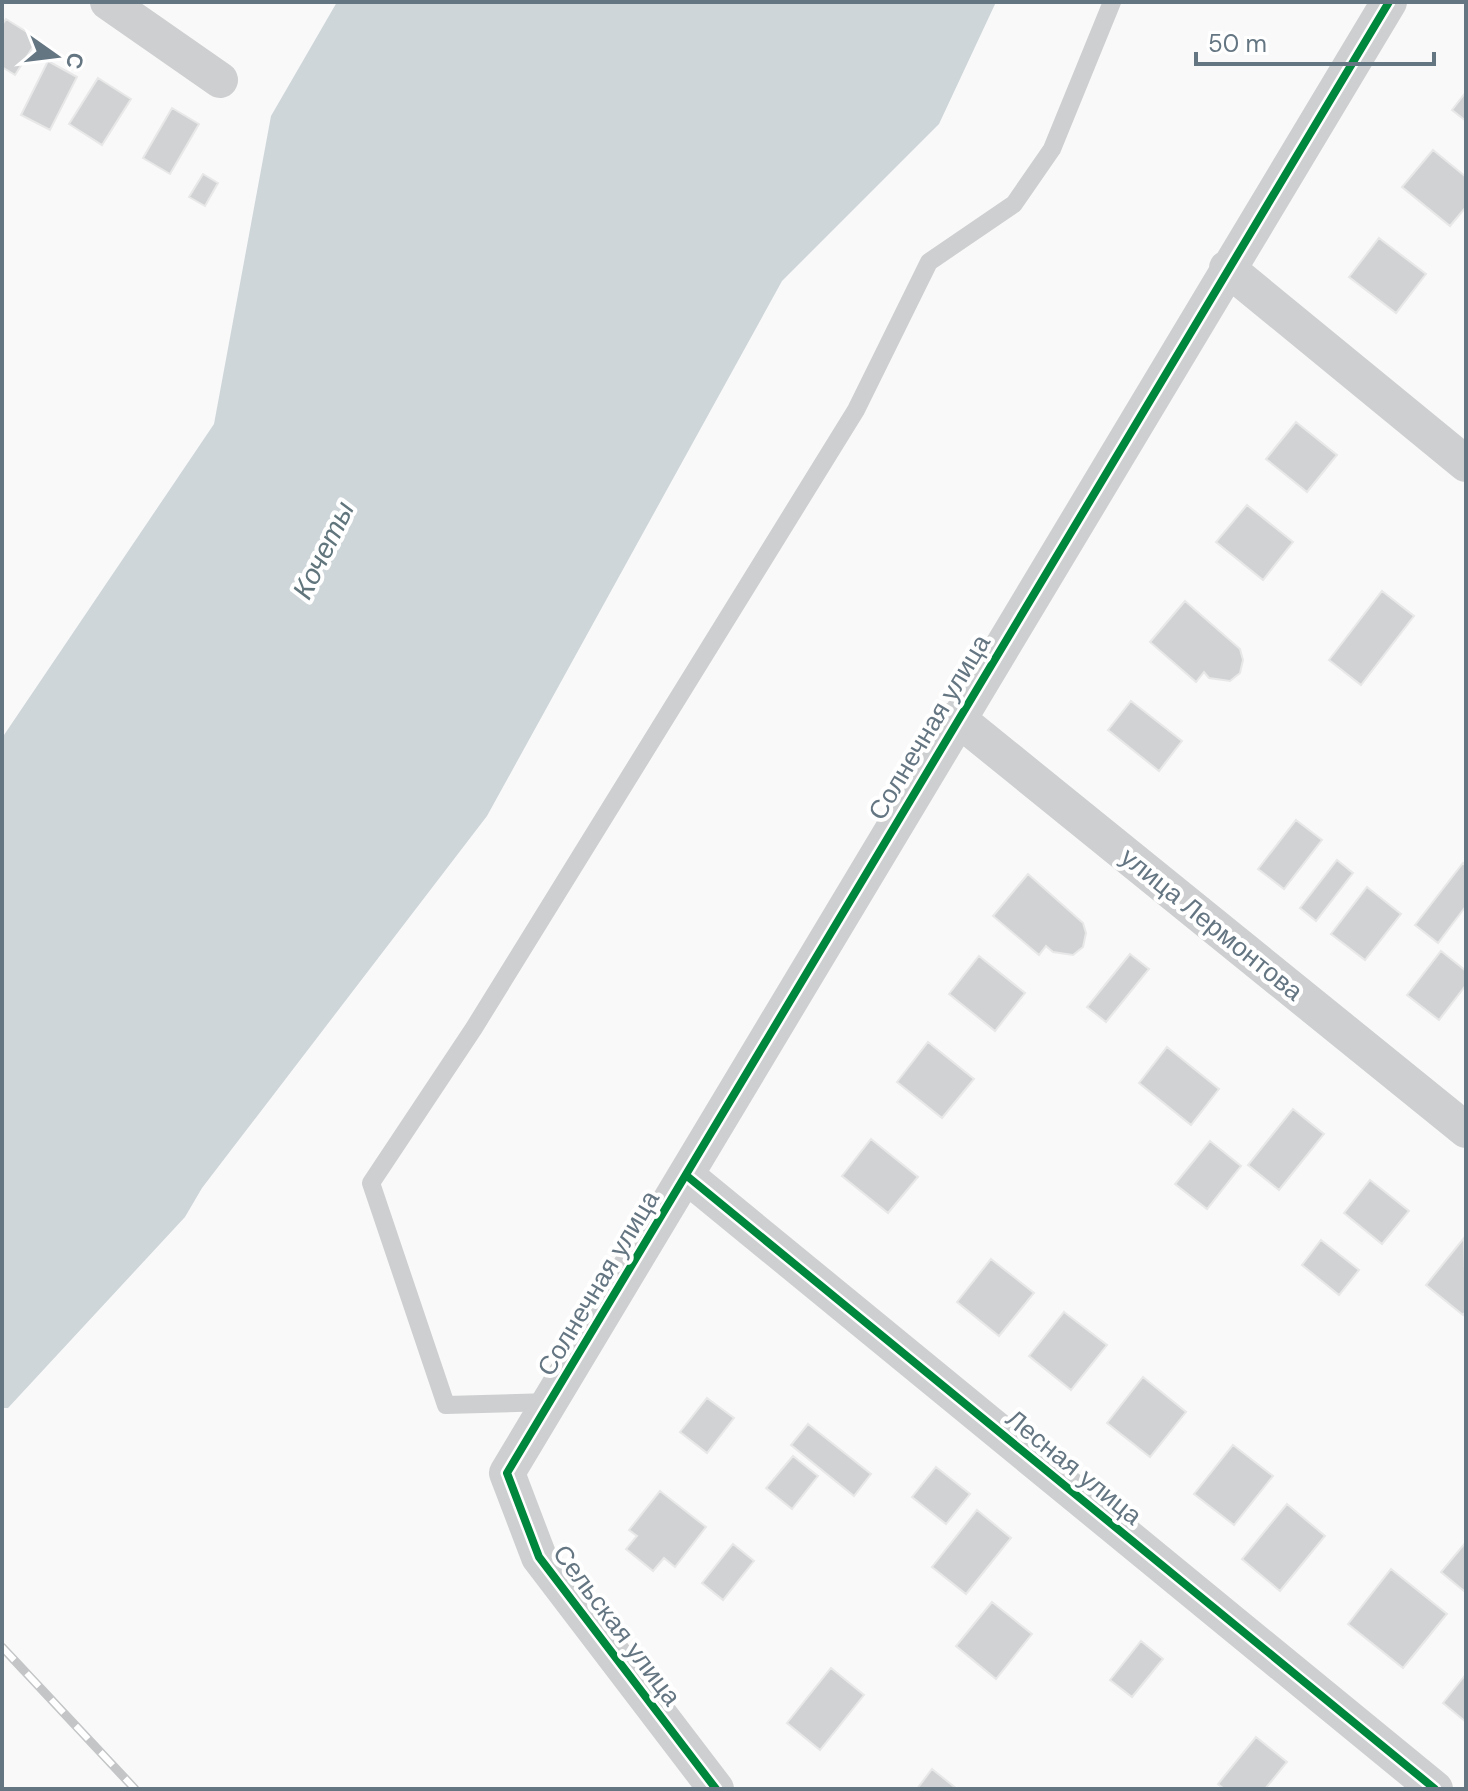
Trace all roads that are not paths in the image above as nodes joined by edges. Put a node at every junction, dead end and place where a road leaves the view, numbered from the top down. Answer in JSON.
{"nodes":[{"id":1,"x":108,"y":2,"type":"edge"},
{"id":2,"x":1112,"y":2,"type":"edge"},
{"id":3,"x":1389,"y":2,"type":"edge"},
{"id":4,"x":220,"y":80,"type":"dead end"},
{"id":5,"x":1227,"y":268,"type":"junction"},
{"id":6,"x":1466,"y":464,"type":"edge"},
{"id":7,"x":957,"y":718,"type":"junction"},
{"id":8,"x":1466,"y":1130,"type":"edge"},
{"id":9,"x":687,"y":1176,"type":"junction"},
{"id":10,"x":550,"y":1402,"type":"junction"},
{"id":11,"x":507,"y":1473,"type":"joint"},
{"id":12,"x":716,"y":1789,"type":"edge"},
{"id":13,"x":1435,"y":1789,"type":"edge"}],
"edges":[{"from":1,"to":4,"type":"street"},
{"from":2,"to":10,"type":"lane"},
{"from":3,"to":5,"type":"street","name":"Солнечная улица"},
{"from":5,"to":6,"type":"street"},
{"from":5,"to":7,"type":"street","name":"Солнечная улица"},
{"from":7,"to":8,"type":"street","name":"улица Лермонтова"},
{"from":7,"to":9,"type":"street","name":"Солнечная улица"},
{"from":9,"to":10,"type":"street","name":"Солнечная улица"},
{"from":9,"to":13,"type":"street","name":"Лесная улица"},
{"from":10,"to":11,"type":"street","name":"Солнечная улица"},
{"from":11,"to":12,"type":"street","name":"Сельская улица"}]}
